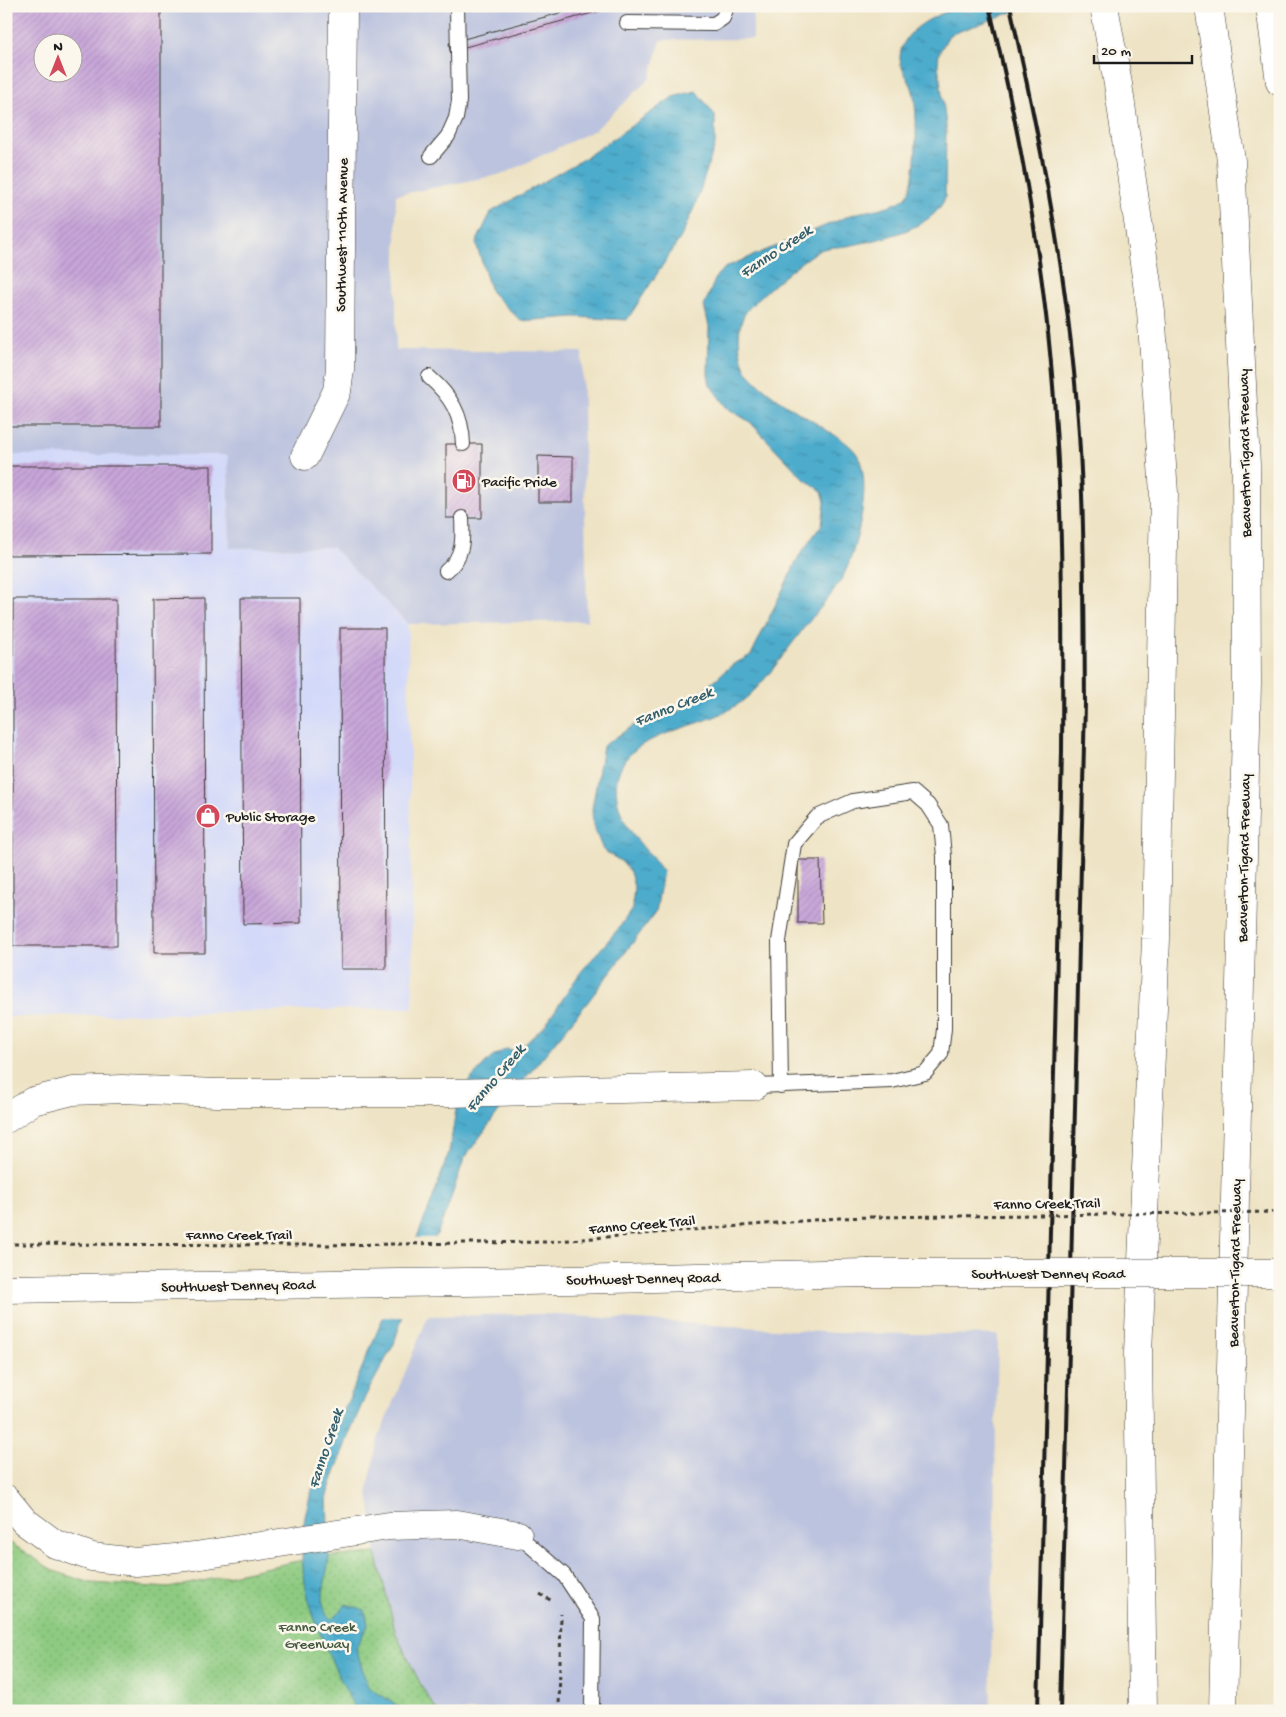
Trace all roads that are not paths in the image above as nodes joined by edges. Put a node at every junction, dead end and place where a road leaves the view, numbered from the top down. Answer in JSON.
{"nodes":[{"id":1,"x":343,"y":6,"type":"edge"},
{"id":2,"x":457,"y":6,"type":"edge"},
{"id":3,"x":727,"y":6,"type":"edge"},
{"id":4,"x":1104,"y":6,"type":"edge"},
{"id":5,"x":1209,"y":6,"type":"edge"},
{"id":6,"x":1271,"y":13,"type":"edge"},
{"id":7,"x":627,"y":23,"type":"dead end"},
{"id":8,"x":1280,"y":82,"type":"edge"},
{"id":9,"x":431,"y":156,"type":"dead end"},
{"id":10,"x":429,"y":377,"type":"dead end"},
{"id":11,"x":463,"y":444,"type":"dead end"},
{"id":12,"x":305,"y":456,"type":"dead end"},
{"id":13,"x":462,"y":518,"type":"dead end"},
{"id":14,"x":446,"y":571,"type":"dead end"},
{"id":15,"x":754,"y":1086,"type":"joint"},
{"id":16,"x":781,"y":1086,"type":"junction"},
{"id":17,"x":6,"y":1119,"type":"edge"},
{"id":18,"x":1141,"y":1273,"type":"junction"},
{"id":19,"x":1280,"y":1273,"type":"edge"},
{"id":20,"x":6,"y":1289,"type":"edge"},
{"id":21,"x":6,"y":1499,"type":"edge"},
{"id":22,"x":518,"y":1536,"type":"joint"},
{"id":23,"x":1143,"y":1710,"type":"edge"},
{"id":24,"x":592,"y":1711,"type":"edge"},
{"id":25,"x":1223,"y":1711,"type":"edge"}],
"edges":[{"from":1,"to":12,"type":"main road","name":"Southwest 110th Avenue"},
{"from":2,"to":9,"type":"lane"},
{"from":3,"to":7,"type":"lane"},
{"from":4,"to":18,"type":"main road"},
{"from":5,"to":25,"type":"main road","name":"Beaverton-Tigard Freeway"},
{"from":6,"to":8,"type":"main road"},
{"from":10,"to":11,"type":"lane"},
{"from":13,"to":14,"type":"lane"},
{"from":15,"to":16,"type":"lane"},
{"from":15,"to":17,"type":"main road"},
{"from":16,"to":16,"type":"lane"},
{"from":18,"to":19,"type":"main road","name":"Southwest Denney Road","bridge":true},
{"from":18,"to":20,"type":"main road","name":"Southwest Denney Road","bridge":true},
{"from":18,"to":23,"type":"main road"},
{"from":21,"to":22,"type":"main road"},
{"from":22,"to":24,"type":"lane"}]}
